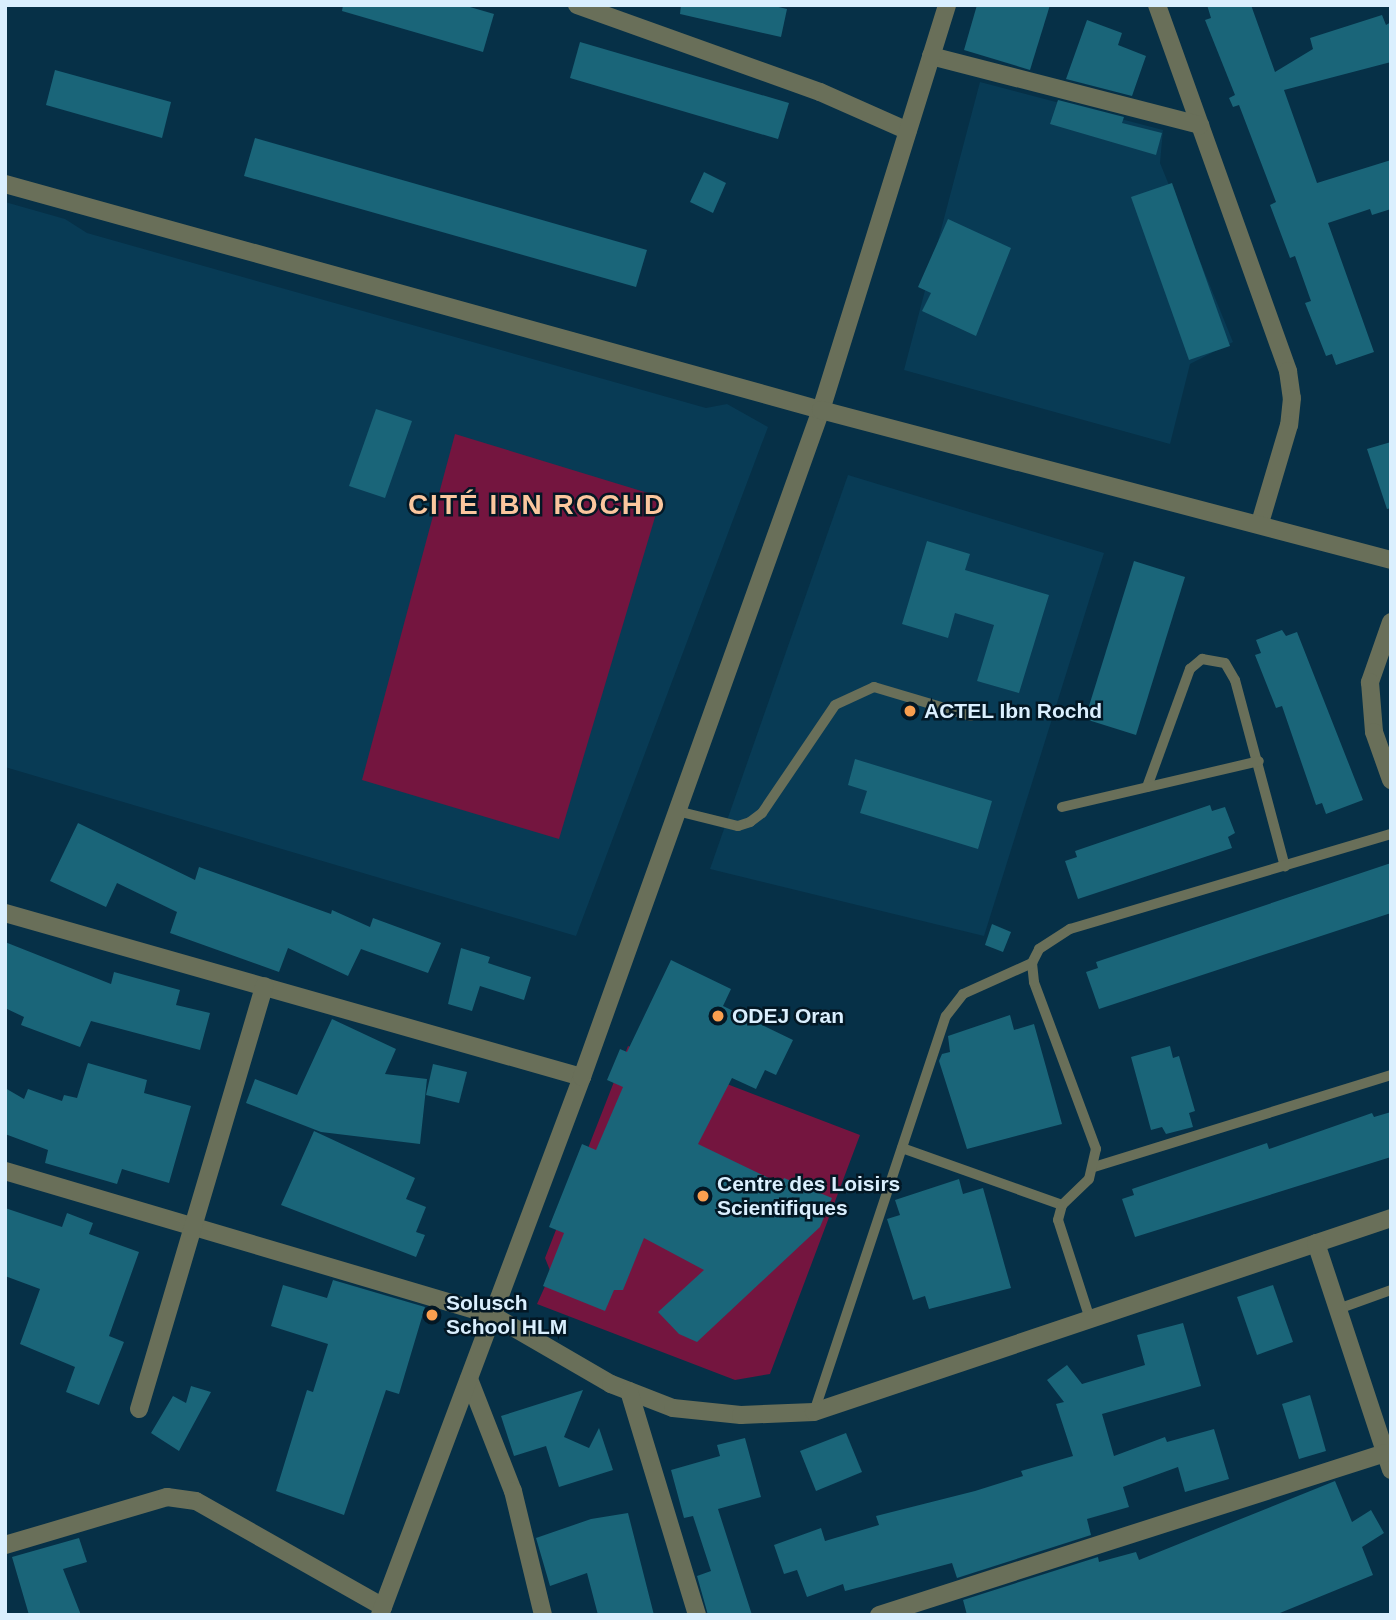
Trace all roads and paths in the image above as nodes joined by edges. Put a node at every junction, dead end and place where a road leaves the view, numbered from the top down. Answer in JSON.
{"nodes":[{"id":1,"x":577,"y":5,"type":"edge"},
{"id":2,"x":947,"y":5,"type":"edge"},
{"id":3,"x":1157,"y":5,"type":"edge"},
{"id":4,"x":931,"y":56,"type":"junction"},
{"id":5,"x":1200,"y":125,"type":"junction"},
{"id":6,"x":908,"y":131,"type":"junction"},
{"id":7,"x":5,"y":184,"type":"edge"},
{"id":8,"x":821,"y":410,"type":"junction"},
{"id":9,"x":1261,"y":523,"type":"junction"},
{"id":10,"x":1391,"y":560,"type":"edge"},
{"id":11,"x":1391,"y":622,"type":"edge"},
{"id":12,"x":971,"y":716,"type":"dead end"},
{"id":13,"x":1259,"y":761,"type":"junction"},
{"id":14,"x":1391,"y":779,"type":"edge"},
{"id":15,"x":1147,"y":787,"type":"junction"},
{"id":16,"x":1062,"y":807,"type":"dead end"},
{"id":17,"x":677,"y":811,"type":"junction"},
{"id":18,"x":1391,"y":834,"type":"edge"},
{"id":19,"x":1285,"y":866,"type":"junction"},
{"id":20,"x":5,"y":913,"type":"edge"},
{"id":21,"x":1032,"y":963,"type":"junction"},
{"id":22,"x":264,"y":986,"type":"junction"},
{"id":23,"x":1391,"y":1075,"type":"edge"},
{"id":24,"x":582,"y":1077,"type":"junction"},
{"id":25,"x":902,"y":1148,"type":"junction"},
{"id":26,"x":1094,"y":1167,"type":"junction"},
{"id":27,"x":5,"y":1171,"type":"edge"},
{"id":28,"x":1062,"y":1205,"type":"junction"},
{"id":29,"x":1391,"y":1218,"type":"edge"},
{"id":30,"x":193,"y":1226,"type":"junction"},
{"id":31,"x":1316,"y":1243,"type":"junction"},
{"id":32,"x":1391,"y":1290,"type":"edge"},
{"id":33,"x":1338,"y":1309,"type":"junction"},
{"id":34,"x":492,"y":1315,"type":"junction"},
{"id":35,"x":1090,"y":1319,"type":"junction"},
{"id":36,"x":469,"y":1379,"type":"junction"},
{"id":37,"x":629,"y":1391,"type":"junction"},
{"id":38,"x":139,"y":1409,"type":"dead end"},
{"id":39,"x":814,"y":1412,"type":"junction"},
{"id":40,"x":1389,"y":1458,"type":"edge"},
{"id":41,"x":5,"y":1545,"type":"edge"},
{"id":42,"x":382,"y":1611,"type":"edge"},
{"id":43,"x":543,"y":1615,"type":"edge"},
{"id":44,"x":697,"y":1615,"type":"edge"},
{"id":45,"x":880,"y":1615,"type":"edge"}],
"edges":[{"from":1,"to":6,"type":"street"},
{"from":2,"to":4,"type":"street"},
{"from":3,"to":5,"type":"street"},
{"from":4,"to":5,"type":"street"},
{"from":4,"to":6,"type":"street"},
{"from":5,"to":9,"type":"street"},
{"from":6,"to":8,"type":"street"},
{"from":7,"to":8,"type":"street"},
{"from":8,"to":9,"type":"street"},
{"from":8,"to":17,"type":"street"},
{"from":9,"to":10,"type":"street"},
{"from":11,"to":14,"type":"street"},
{"from":12,"to":17,"type":"lane"},
{"from":13,"to":15,"type":"lane"},
{"from":13,"to":15,"type":"lane"},
{"from":13,"to":19,"type":"lane"},
{"from":15,"to":16,"type":"lane"},
{"from":17,"to":24,"type":"street"},
{"from":18,"to":19,"type":"lane"},
{"from":19,"to":21,"type":"lane"},
{"from":20,"to":22,"type":"street"},
{"from":21,"to":25,"type":"lane"},
{"from":21,"to":26,"type":"lane"},
{"from":22,"to":24,"type":"street"},
{"from":22,"to":30,"type":"street"},
{"from":23,"to":26,"type":"lane"},
{"from":24,"to":34,"type":"street"},
{"from":25,"to":28,"type":"lane"},
{"from":25,"to":39,"type":"lane"},
{"from":26,"to":28,"type":"lane"},
{"from":27,"to":30,"type":"street"},
{"from":28,"to":35,"type":"lane"},
{"from":29,"to":31,"type":"street"},
{"from":30,"to":34,"type":"street"},
{"from":30,"to":38,"type":"street"},
{"from":31,"to":33,"type":"street"},
{"from":31,"to":35,"type":"street"},
{"from":32,"to":33,"type":"lane"},
{"from":33,"to":40,"type":"street"},
{"from":34,"to":36,"type":"street"},
{"from":34,"to":37,"type":"street"},
{"from":35,"to":39,"type":"street"},
{"from":36,"to":42,"type":"street"},
{"from":36,"to":43,"type":"street"},
{"from":37,"to":39,"type":"street"},
{"from":37,"to":44,"type":"street"},
{"from":40,"to":45,"type":"street"},
{"from":41,"to":42,"type":"street"}]}
